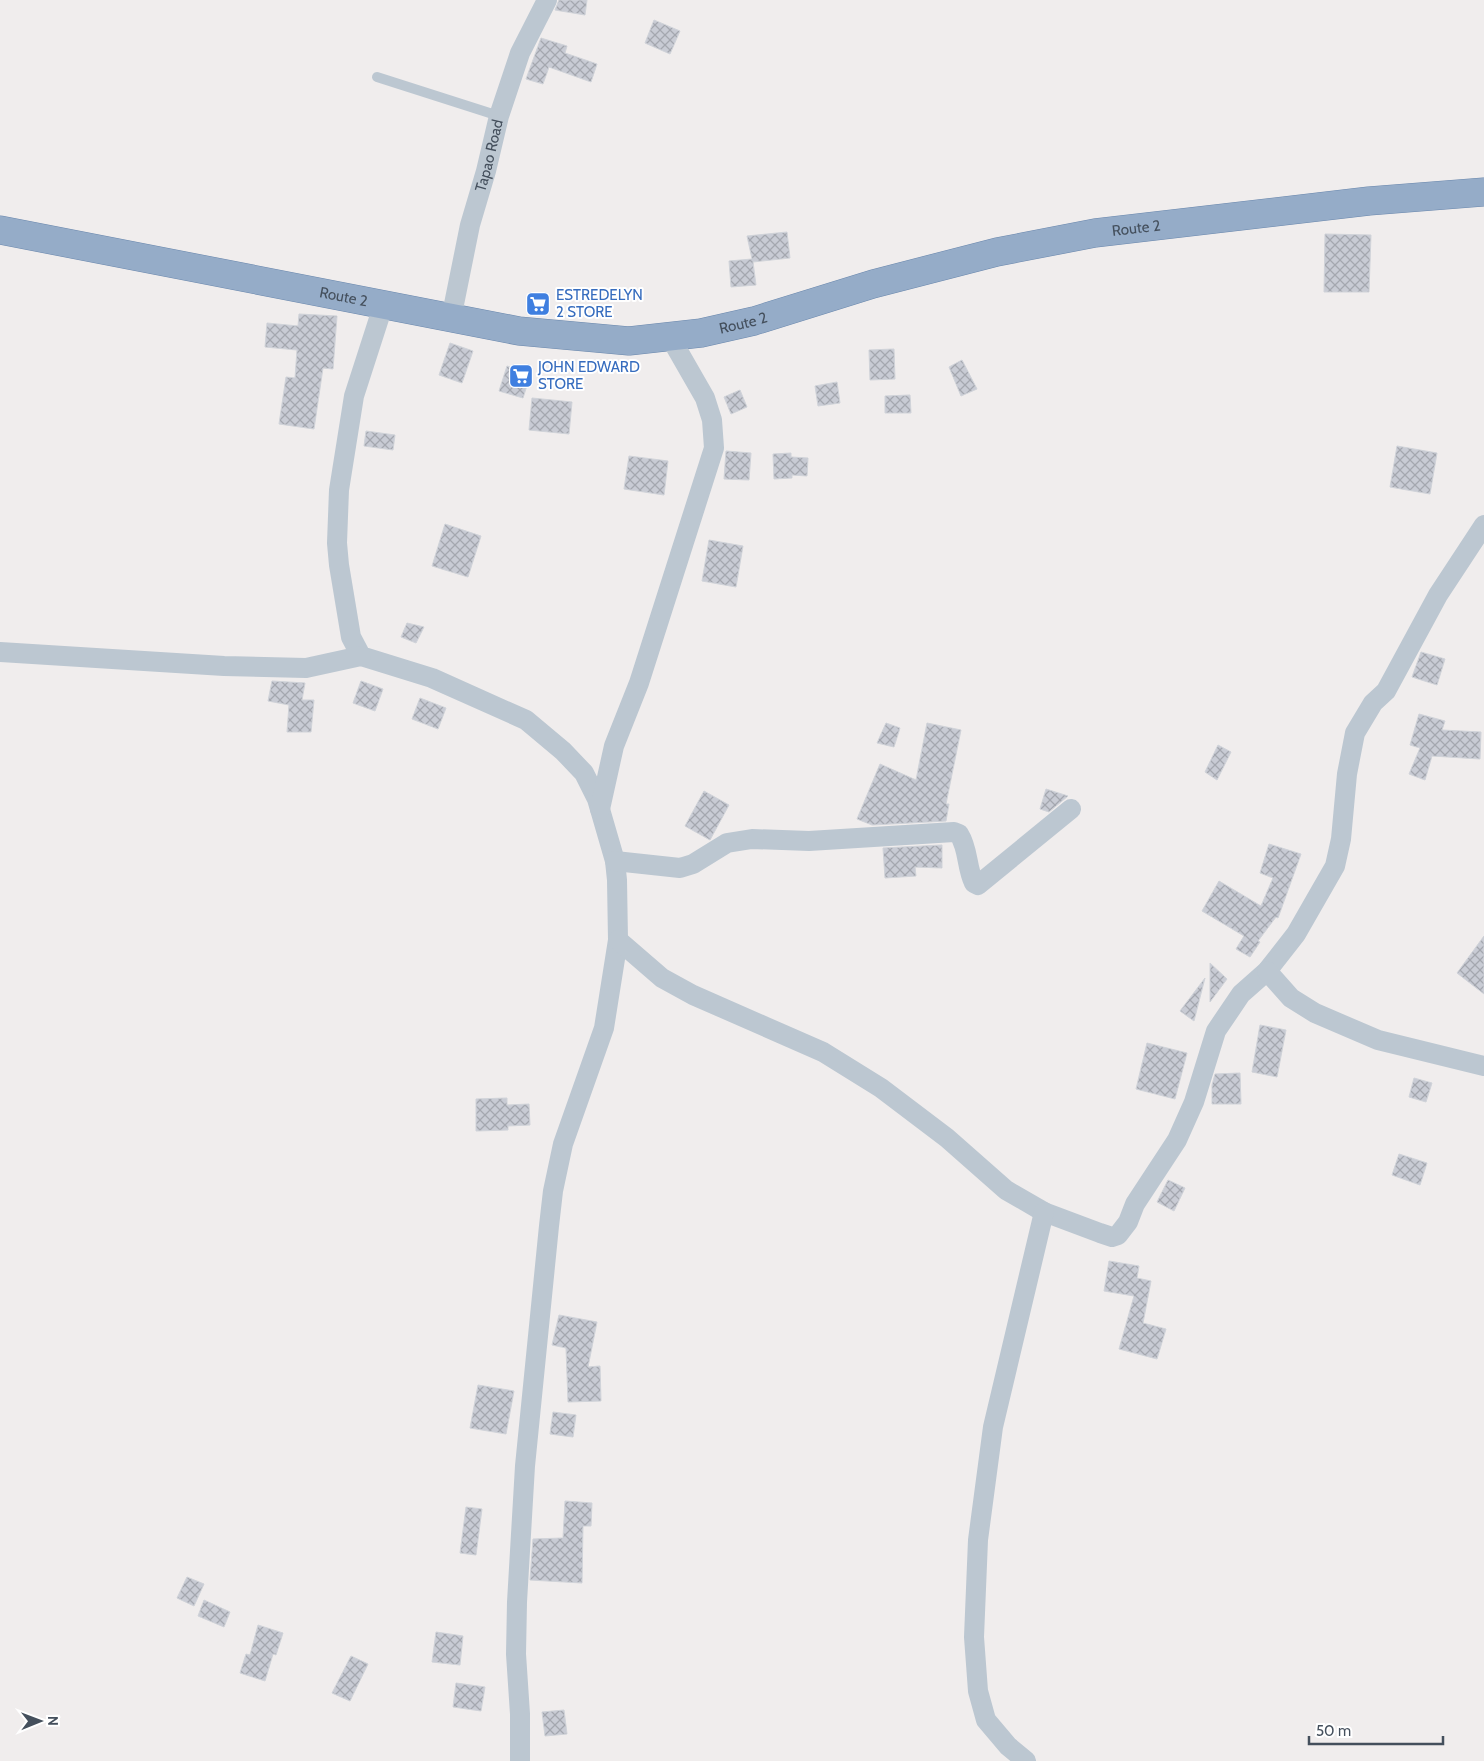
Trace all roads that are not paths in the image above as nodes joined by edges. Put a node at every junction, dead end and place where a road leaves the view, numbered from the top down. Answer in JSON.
{"nodes":[{"id":1,"x":547,"y":0,"type":"edge"},
{"id":2,"x":377,"y":76,"type":"dead end"},
{"id":3,"x":499,"y":116,"type":"junction"},
{"id":4,"x":1484,"y":192,"type":"edge"},
{"id":5,"x":0,"y":230,"type":"edge"},
{"id":6,"x":384,"y":303,"type":"junction"},
{"id":7,"x":451,"y":319,"type":"junction"},
{"id":8,"x":670,"y":337,"type":"junction"},
{"id":9,"x":1484,"y":525,"type":"edge"},
{"id":10,"x":0,"y":652,"type":"edge"},
{"id":11,"x":361,"y":656,"type":"junction"},
{"id":12,"x":600,"y":808,"type":"junction"},
{"id":13,"x":1071,"y":809,"type":"dead end"},
{"id":14,"x":615,"y":861,"type":"junction"},
{"id":15,"x":618,"y":940,"type":"junction"},
{"id":16,"x":1267,"y":971,"type":"junction"},
{"id":17,"x":1484,"y":1066,"type":"edge"},
{"id":18,"x":1044,"y":1212,"type":"junction"},
{"id":19,"x":520,"y":1761,"type":"edge"},
{"id":20,"x":1026,"y":1761,"type":"edge"}],
"edges":[{"from":1,"to":3,"type":"street","name":"Tapao Road"},
{"from":2,"to":3,"type":"lane"},
{"from":3,"to":7,"type":"street","name":"Tapao Road"},
{"from":4,"to":8,"type":"highway","name":"Route 2"},
{"from":5,"to":6,"type":"highway","name":"Route 2"},
{"from":6,"to":7,"type":"highway","name":"Route 2"},
{"from":6,"to":11,"type":"street"},
{"from":7,"to":8,"type":"highway","name":"Route 2"},
{"from":8,"to":12,"type":"street"},
{"from":9,"to":16,"type":"street"},
{"from":10,"to":11,"type":"street"},
{"from":11,"to":12,"type":"street"},
{"from":12,"to":14,"type":"street"},
{"from":13,"to":14,"type":"street"},
{"from":14,"to":15,"type":"street"},
{"from":15,"to":18,"type":"street"},
{"from":15,"to":19,"type":"street"},
{"from":16,"to":17,"type":"street"},
{"from":16,"to":18,"type":"street"},
{"from":18,"to":20,"type":"street"}]}
